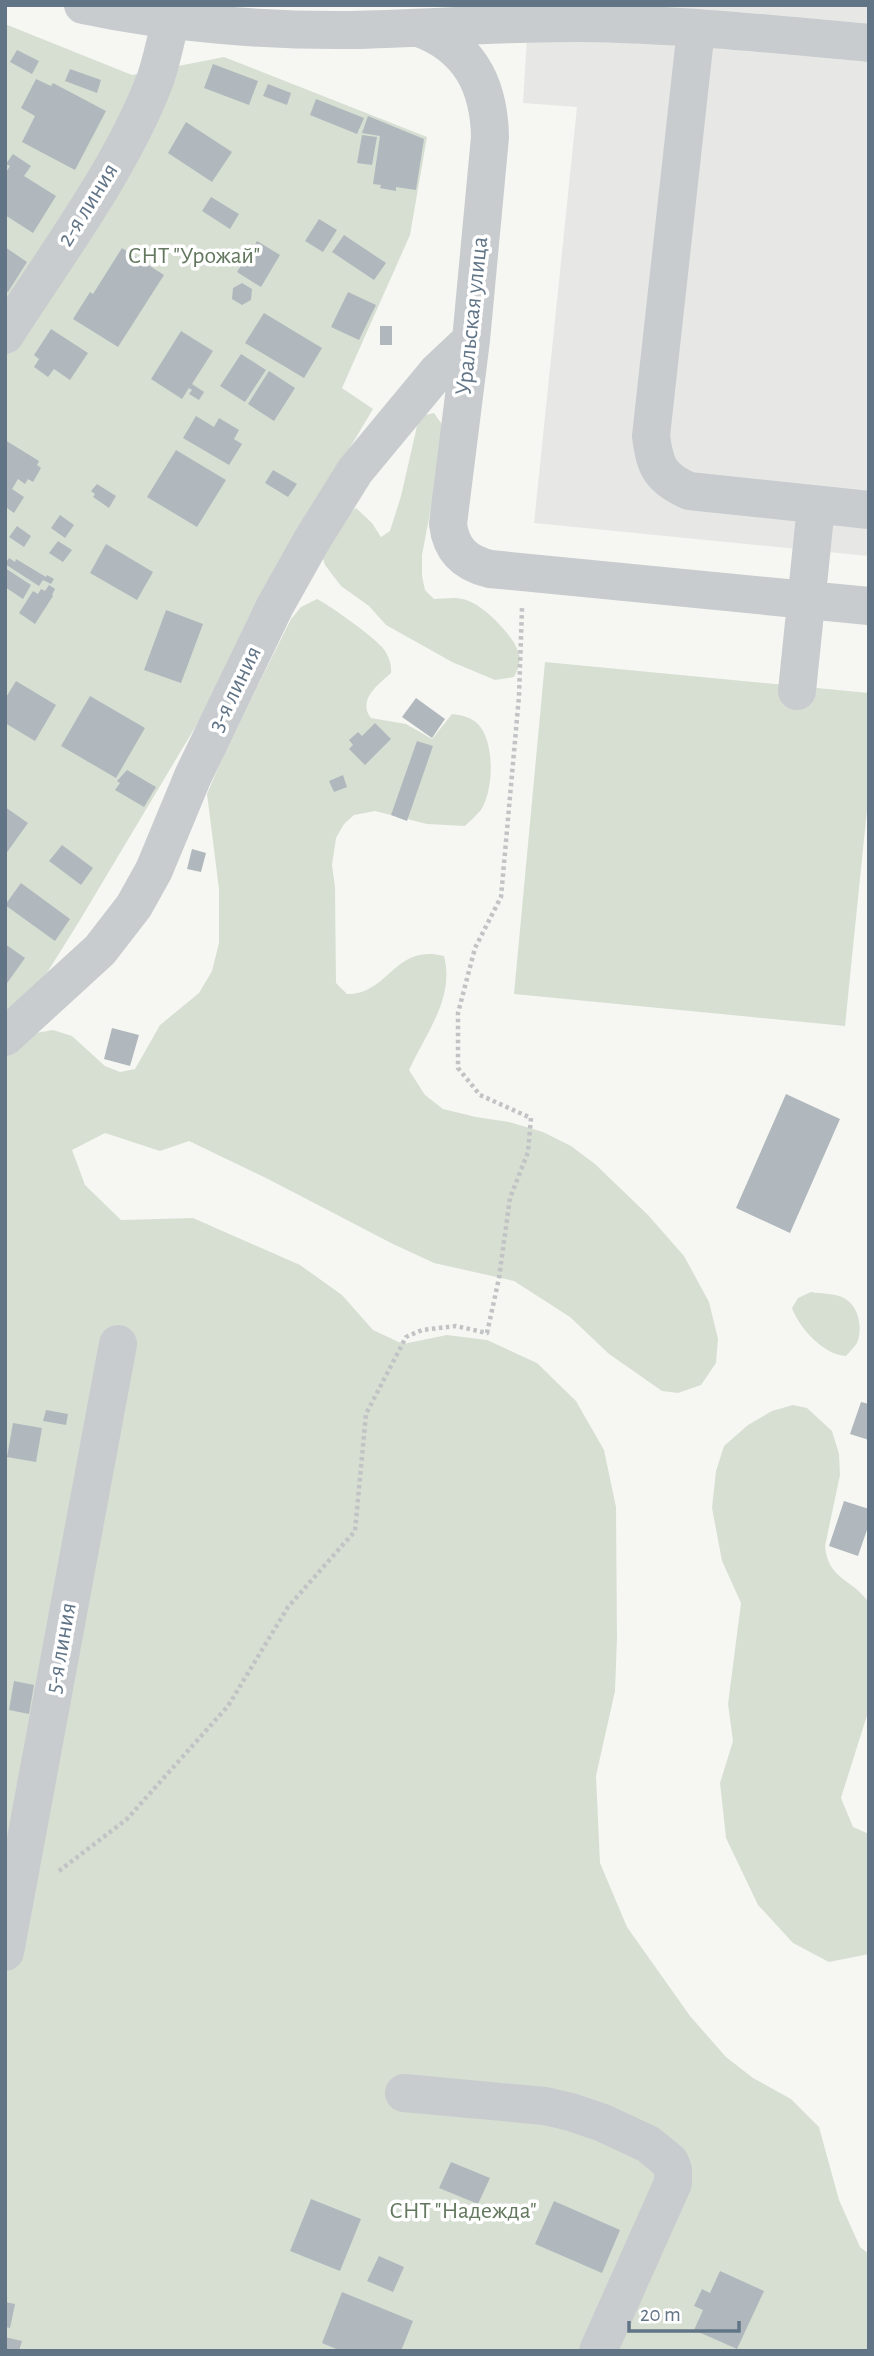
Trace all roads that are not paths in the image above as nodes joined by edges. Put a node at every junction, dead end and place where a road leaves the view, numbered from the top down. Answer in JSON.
{"nodes":[{"id":1,"x":83,"y":5,"type":"edge"},
{"id":2,"x":581,"y":14,"type":"edge"},
{"id":3,"x":275,"y":17,"type":"edge"},
{"id":4,"x":171,"y":18,"type":"junction"},
{"id":5,"x":751,"y":19,"type":"edge"},
{"id":6,"x":419,"y":28,"type":"junction"},
{"id":7,"x":696,"y":29,"type":"junction"},
{"id":8,"x":869,"y":43,"type":"edge"},
{"id":9,"x":5,"y":335,"type":"edge"},
{"id":10,"x":471,"y":340,"type":"junction"},
{"id":11,"x":816,"y":506,"type":"junction"},
{"id":12,"x":869,"y":510,"type":"edge"},
{"id":13,"x":807,"y":600,"type":"junction"},
{"id":14,"x":869,"y":607,"type":"edge"},
{"id":15,"x":797,"y":691,"type":"dead end"},
{"id":16,"x":5,"y":1037,"type":"edge"},
{"id":17,"x":118,"y":1343,"type":"dead end"},
{"id":18,"x":9,"y":1904,"type":"edge"},
{"id":19,"x":5,"y":1952,"type":"edge"},
{"id":20,"x":404,"y":2093,"type":"dead end"},
{"id":21,"x":597,"y":2351,"type":"edge"}],
"edges":[{"from":1,"to":4,"type":"street","name":"Уральская улица"},
{"from":2,"to":6,"type":"street"},
{"from":2,"to":7,"type":"street"},
{"from":3,"to":4,"type":"street","name":"Уральская улица"},
{"from":3,"to":6,"type":"street","name":"Уральская улица"},
{"from":4,"to":9,"type":"street","name":"2-я линия"},
{"from":5,"to":7,"type":"street"},
{"from":5,"to":8,"type":"street"},
{"from":6,"to":10,"type":"street","name":"Уральская улица"},
{"from":7,"to":11,"type":"street"},
{"from":10,"to":13,"type":"street","name":"Уральская улица"},
{"from":10,"to":16,"type":"street","name":"3-я линия"},
{"from":11,"to":12,"type":"street"},
{"from":11,"to":13,"type":"street"},
{"from":13,"to":14,"type":"street","name":"Уральская улица"},
{"from":13,"to":15,"type":"street"},
{"from":17,"to":18,"type":"street","name":"5-я линия"},
{"from":18,"to":19,"type":"street","name":"5-я линия"},
{"from":20,"to":21,"type":"street"}]}
